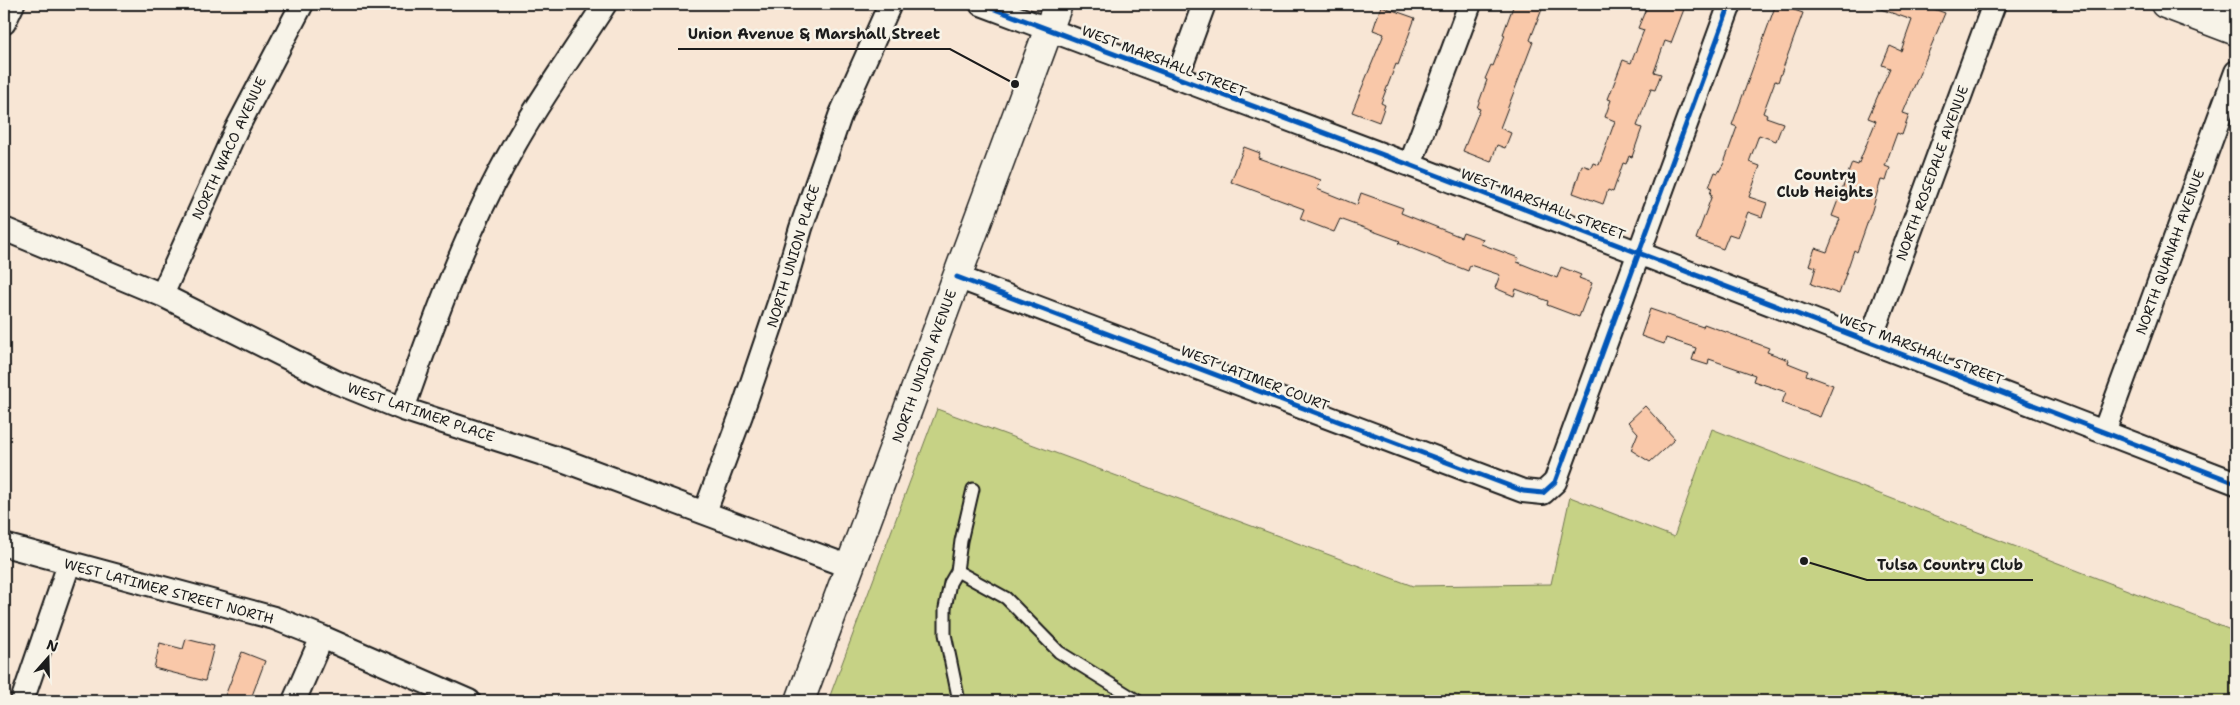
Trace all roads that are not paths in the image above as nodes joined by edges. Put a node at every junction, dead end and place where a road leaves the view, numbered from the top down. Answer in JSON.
{"nodes":[{"id":1,"x":13,"y":4,"type":"edge"},
{"id":2,"x":302,"y":4,"type":"edge"},
{"id":3,"x":605,"y":4,"type":"edge"},
{"id":4,"x":890,"y":4,"type":"edge"},
{"id":5,"x":981,"y":4,"type":"edge"},
{"id":6,"x":1058,"y":4,"type":"edge"},
{"id":7,"x":1204,"y":4,"type":"edge"},
{"id":8,"x":1470,"y":4,"type":"edge"},
{"id":9,"x":1730,"y":4,"type":"edge"},
{"id":10,"x":1994,"y":4,"type":"edge"},
{"id":11,"x":2165,"y":4,"type":"edge"},
{"id":12,"x":2230,"y":20,"type":"edge"},
{"id":13,"x":4,"y":23,"type":"edge"},
{"id":14,"x":1049,"y":29,"type":"junction"},
{"id":15,"x":2236,"y":72,"type":"edge"},
{"id":16,"x":1177,"y":78,"type":"junction"},
{"id":17,"x":1410,"y":165,"type":"junction"},
{"id":18,"x":4,"y":229,"type":"edge"},
{"id":19,"x":1638,"y":253,"type":"junction"},
{"id":20,"x":957,"y":277,"type":"junction"},
{"id":21,"x":162,"y":295,"type":"junction"},
{"id":22,"x":1870,"y":341,"type":"junction"},
{"id":23,"x":403,"y":409,"type":"junction"},
{"id":24,"x":2104,"y":432,"type":"junction"},
{"id":25,"x":2236,"y":482,"type":"edge"},
{"id":26,"x":973,"y":489,"type":"dead end"},
{"id":27,"x":704,"y":512,"type":"junction"},
{"id":28,"x":4,"y":544,"type":"edge"},
{"id":29,"x":69,"y":564,"type":"junction"},
{"id":30,"x":850,"y":567,"type":"junction"},
{"id":31,"x":957,"y":571,"type":"junction"},
{"id":32,"x":322,"y":637,"type":"junction"},
{"id":33,"x":22,"y":701,"type":"edge"},
{"id":34,"x":294,"y":701,"type":"edge"},
{"id":35,"x":469,"y":701,"type":"edge"},
{"id":36,"x":800,"y":701,"type":"edge"},
{"id":37,"x":959,"y":701,"type":"edge"},
{"id":38,"x":1138,"y":701,"type":"edge"}],
"edges":[{"from":1,"to":13,"type":"street"},
{"from":2,"to":21,"type":"street","name":"NORTH WACO AVENUE"},
{"from":3,"to":23,"type":"street"},
{"from":4,"to":27,"type":"street","name":"NORTH UNION PLACE"},
{"from":5,"to":14,"type":"street","name":"WEST MARSHALL STREET"},
{"from":6,"to":14,"type":"street","name":"NORTH UNION AVENUE"},
{"from":7,"to":16,"type":"street"},
{"from":8,"to":17,"type":"street"},
{"from":9,"to":19,"type":"street"},
{"from":10,"to":22,"type":"street","name":"NORTH ROSEDALE AVENUE"},
{"from":11,"to":12,"type":"street"},
{"from":14,"to":16,"type":"street","name":"WEST MARSHALL STREET"},
{"from":14,"to":20,"type":"street","name":"NORTH UNION AVENUE"},
{"from":15,"to":24,"type":"street","name":"NORTH QUANAH AVENUE"},
{"from":16,"to":17,"type":"street","name":"WEST MARSHALL STREET"},
{"from":17,"to":19,"type":"street","name":"WEST MARSHALL STREET"},
{"from":18,"to":21,"type":"street","name":"WEST LATIMER PLACE"},
{"from":19,"to":20,"type":"street","name":"WEST LATIMER COURT"},
{"from":19,"to":22,"type":"street","name":"WEST MARSHALL STREET"},
{"from":20,"to":30,"type":"street","name":"NORTH UNION AVENUE"},
{"from":21,"to":23,"type":"street","name":"WEST LATIMER PLACE"},
{"from":22,"to":24,"type":"street","name":"WEST MARSHALL STREET"},
{"from":23,"to":27,"type":"street","name":"WEST LATIMER PLACE"},
{"from":24,"to":25,"type":"street","name":"WEST MARSHALL STREET"},
{"from":26,"to":31,"type":"lane"},
{"from":27,"to":30,"type":"street","name":"WEST LATIMER PLACE"},
{"from":28,"to":29,"type":"street","name":"WEST LATIMER STREET NORTH"},
{"from":29,"to":32,"type":"street","name":"WEST LATIMER STREET NORTH"},
{"from":29,"to":33,"type":"street"},
{"from":30,"to":36,"type":"street","name":"NORTH UNION AVENUE"},
{"from":31,"to":37,"type":"lane"},
{"from":31,"to":38,"type":"lane"},
{"from":32,"to":34,"type":"street"},
{"from":32,"to":35,"type":"street","name":"WEST LATIMER STREET NORTH"}]}
